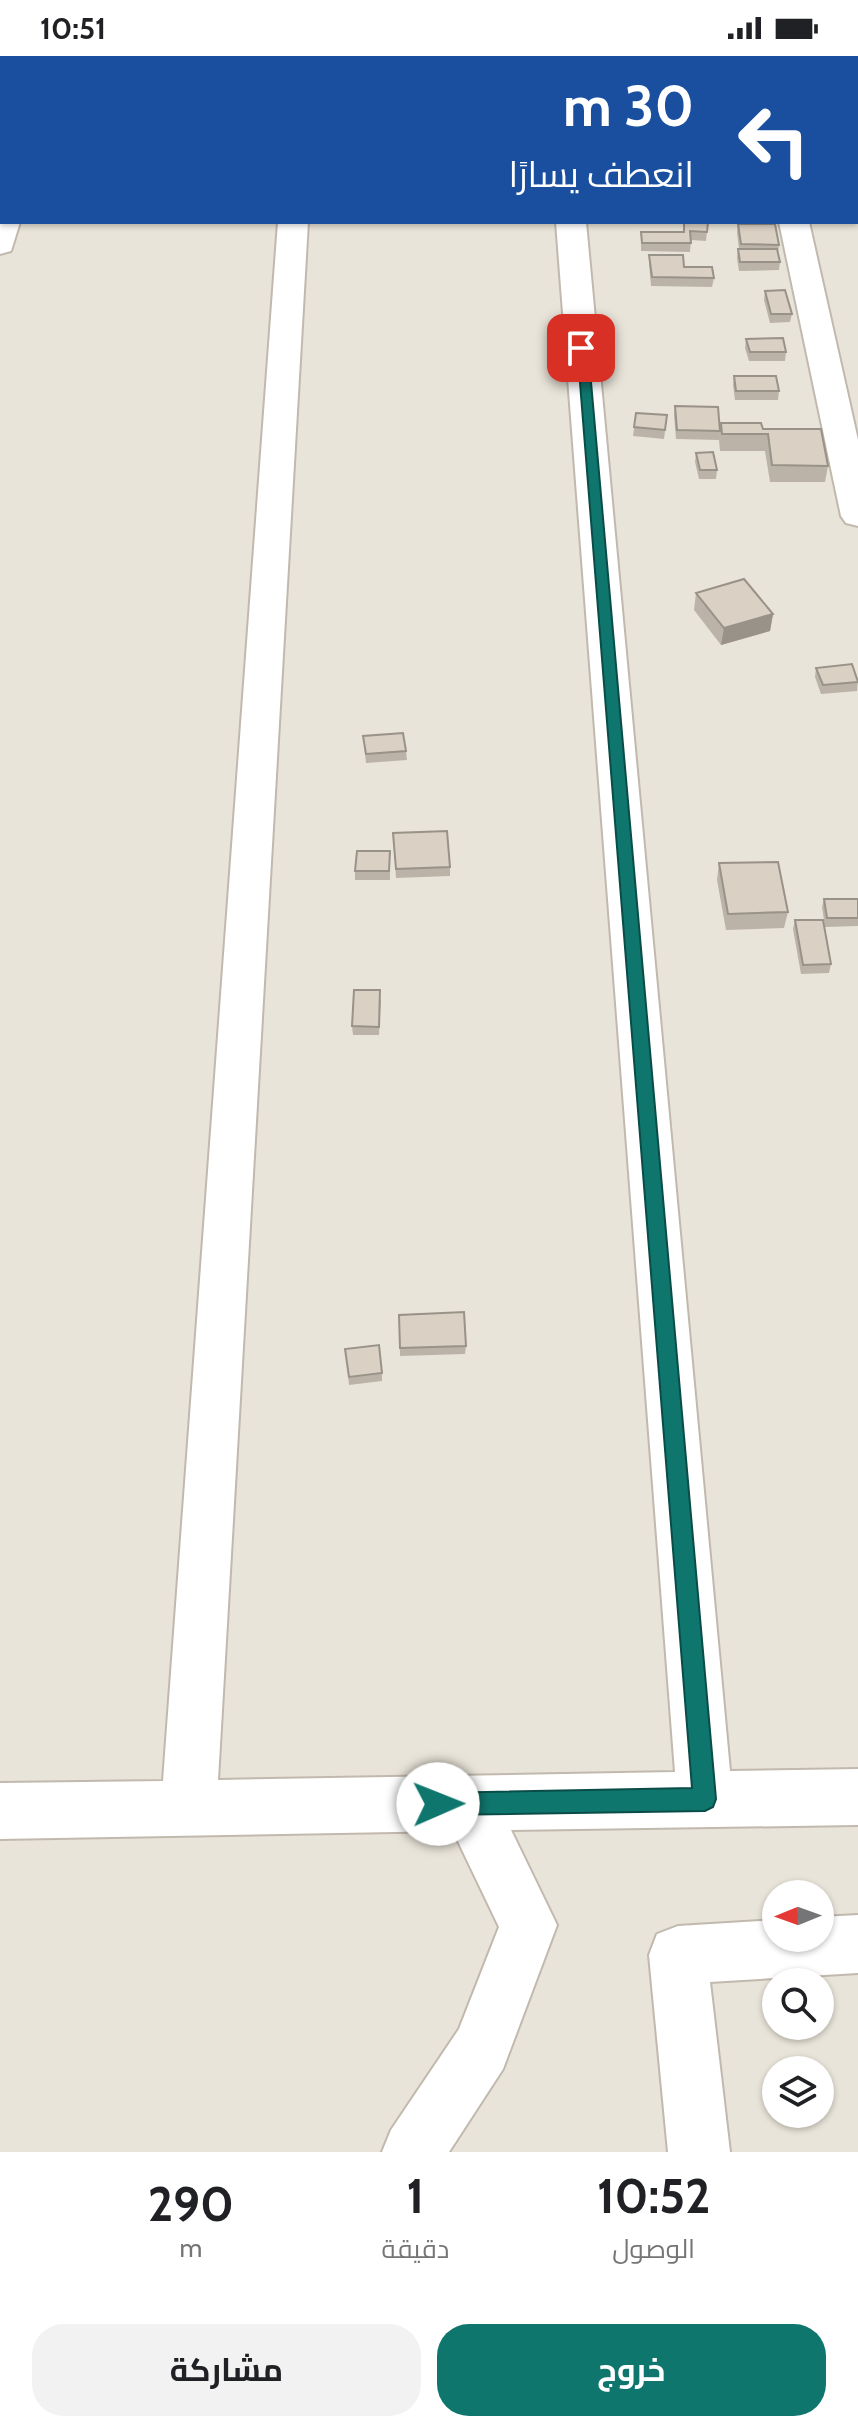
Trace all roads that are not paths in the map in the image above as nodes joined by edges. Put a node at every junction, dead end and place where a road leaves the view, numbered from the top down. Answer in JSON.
{"nodes":[{"id":1,"x":5,"y":224,"type":"edge"},
{"id":2,"x":293,"y":224,"type":"edge"},
{"id":3,"x":571,"y":224,"type":"edge"},
{"id":4,"x":794,"y":224,"type":"edge"},
{"id":5,"x":0,"y":245,"type":"edge"},
{"id":6,"x":858,"y":516,"type":"edge"},
{"id":7,"x":858,"y":1797,"type":"edge"},
{"id":8,"x":705,"y":1799,"type":"junction"},
{"id":9,"x":469,"y":1804,"type":"junction"},
{"id":10,"x":189,"y":1808,"type":"junction"},
{"id":11,"x":0,"y":1811,"type":"edge"},
{"id":12,"x":858,"y":1944,"type":"edge"},
{"id":13,"x":413,"y":2152,"type":"edge"},
{"id":14,"x":699,"y":2152,"type":"edge"}],
"edges":[{"from":1,"to":5,"type":"street"},
{"from":2,"to":10,"type":"street"},
{"from":3,"to":8,"type":"street"},
{"from":4,"to":6,"type":"street"},
{"from":7,"to":8,"type":"street"},
{"from":8,"to":9,"type":"street"},
{"from":9,"to":10,"type":"street"},
{"from":9,"to":13,"type":"street"},
{"from":10,"to":11,"type":"street"},
{"from":12,"to":14,"type":"street"}]}
